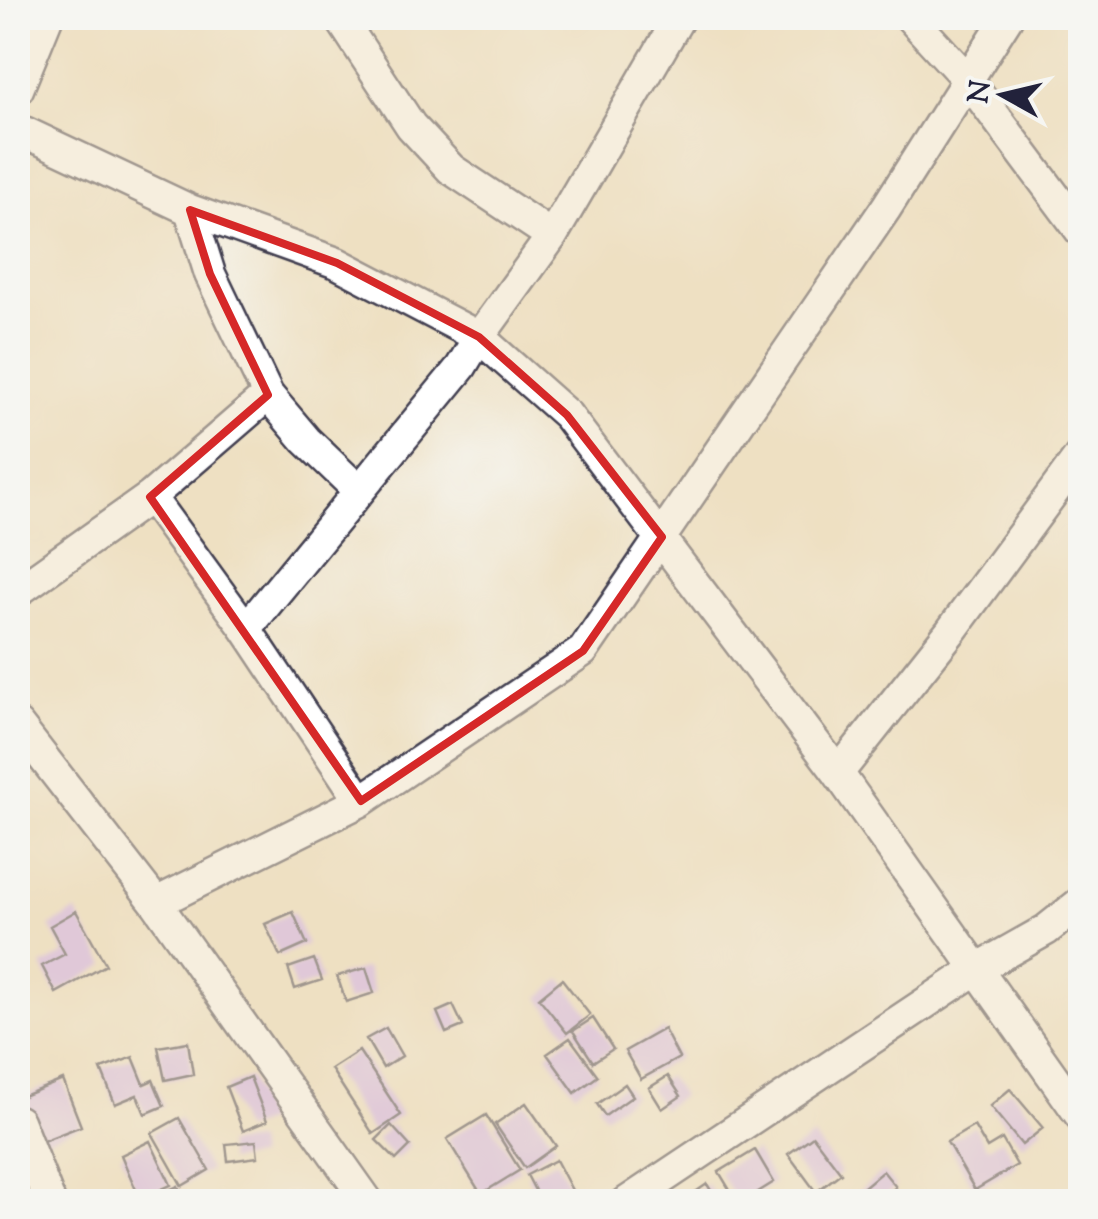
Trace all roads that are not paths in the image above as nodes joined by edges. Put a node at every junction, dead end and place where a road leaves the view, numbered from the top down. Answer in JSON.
{"nodes":[{"id":1,"x":47,"y":18,"type":"edge"},
{"id":2,"x":679,"y":18,"type":"edge"},
{"id":3,"x":911,"y":18,"type":"edge"},
{"id":4,"x":1006,"y":18,"type":"edge"},
{"id":5,"x":350,"y":22,"type":"edge"},
{"id":6,"x":968,"y":80,"type":"junction"},
{"id":7,"x":18,"y":89,"type":"edge"},
{"id":8,"x":18,"y":129,"type":"edge"},
{"id":9,"x":190,"y":210,"type":"junction"},
{"id":10,"x":1080,"y":230,"type":"edge"},
{"id":11,"x":552,"y":236,"type":"junction"},
{"id":12,"x":479,"y":337,"type":"junction"},
{"id":13,"x":268,"y":395,"type":"junction"},
{"id":14,"x":1080,"y":456,"type":"edge"},
{"id":15,"x":359,"y":491,"type":"junction"},
{"id":16,"x":150,"y":498,"type":"junction"},
{"id":17,"x":662,"y":537,"type":"junction"},
{"id":18,"x":18,"y":591,"type":"edge"},
{"id":19,"x":246,"y":629,"type":"junction"},
{"id":20,"x":18,"y":726,"type":"edge"},
{"id":21,"x":838,"y":773,"type":"junction"},
{"id":22,"x":360,"y":801,"type":"junction"},
{"id":23,"x":156,"y":903,"type":"junction"},
{"id":24,"x":1080,"y":903,"type":"edge"},
{"id":25,"x":976,"y":970,"type":"junction"},
{"id":26,"x":1080,"y":1115,"type":"edge"},
{"id":27,"x":18,"y":1121,"type":"edge"},
{"id":28,"x":50,"y":1202,"type":"edge"},
{"id":29,"x":368,"y":1202,"type":"edge"},
{"id":30,"x":627,"y":1202,"type":"edge"}],
"edges":[{"from":1,"to":7,"type":"street"},
{"from":2,"to":11,"type":"street"},
{"from":3,"to":6,"type":"street"},
{"from":4,"to":6,"type":"street"},
{"from":5,"to":11,"type":"street"},
{"from":6,"to":10,"type":"street"},
{"from":6,"to":17,"type":"street"},
{"from":8,"to":9,"type":"street"},
{"from":9,"to":12,"type":"street"},
{"from":9,"to":13,"type":"street"},
{"from":11,"to":12,"type":"street"},
{"from":12,"to":15,"type":"street"},
{"from":12,"to":17,"type":"street"},
{"from":13,"to":15,"type":"street"},
{"from":13,"to":16,"type":"street"},
{"from":14,"to":21,"type":"street"},
{"from":15,"to":19,"type":"street"},
{"from":16,"to":18,"type":"street"},
{"from":16,"to":19,"type":"street"},
{"from":17,"to":21,"type":"street"},
{"from":17,"to":22,"type":"street"},
{"from":19,"to":22,"type":"street"},
{"from":20,"to":23,"type":"street"},
{"from":21,"to":25,"type":"street"},
{"from":22,"to":23,"type":"street"},
{"from":23,"to":29,"type":"street"},
{"from":24,"to":25,"type":"street"},
{"from":25,"to":26,"type":"street"},
{"from":25,"to":30,"type":"street"},
{"from":27,"to":28,"type":"street"}]}
